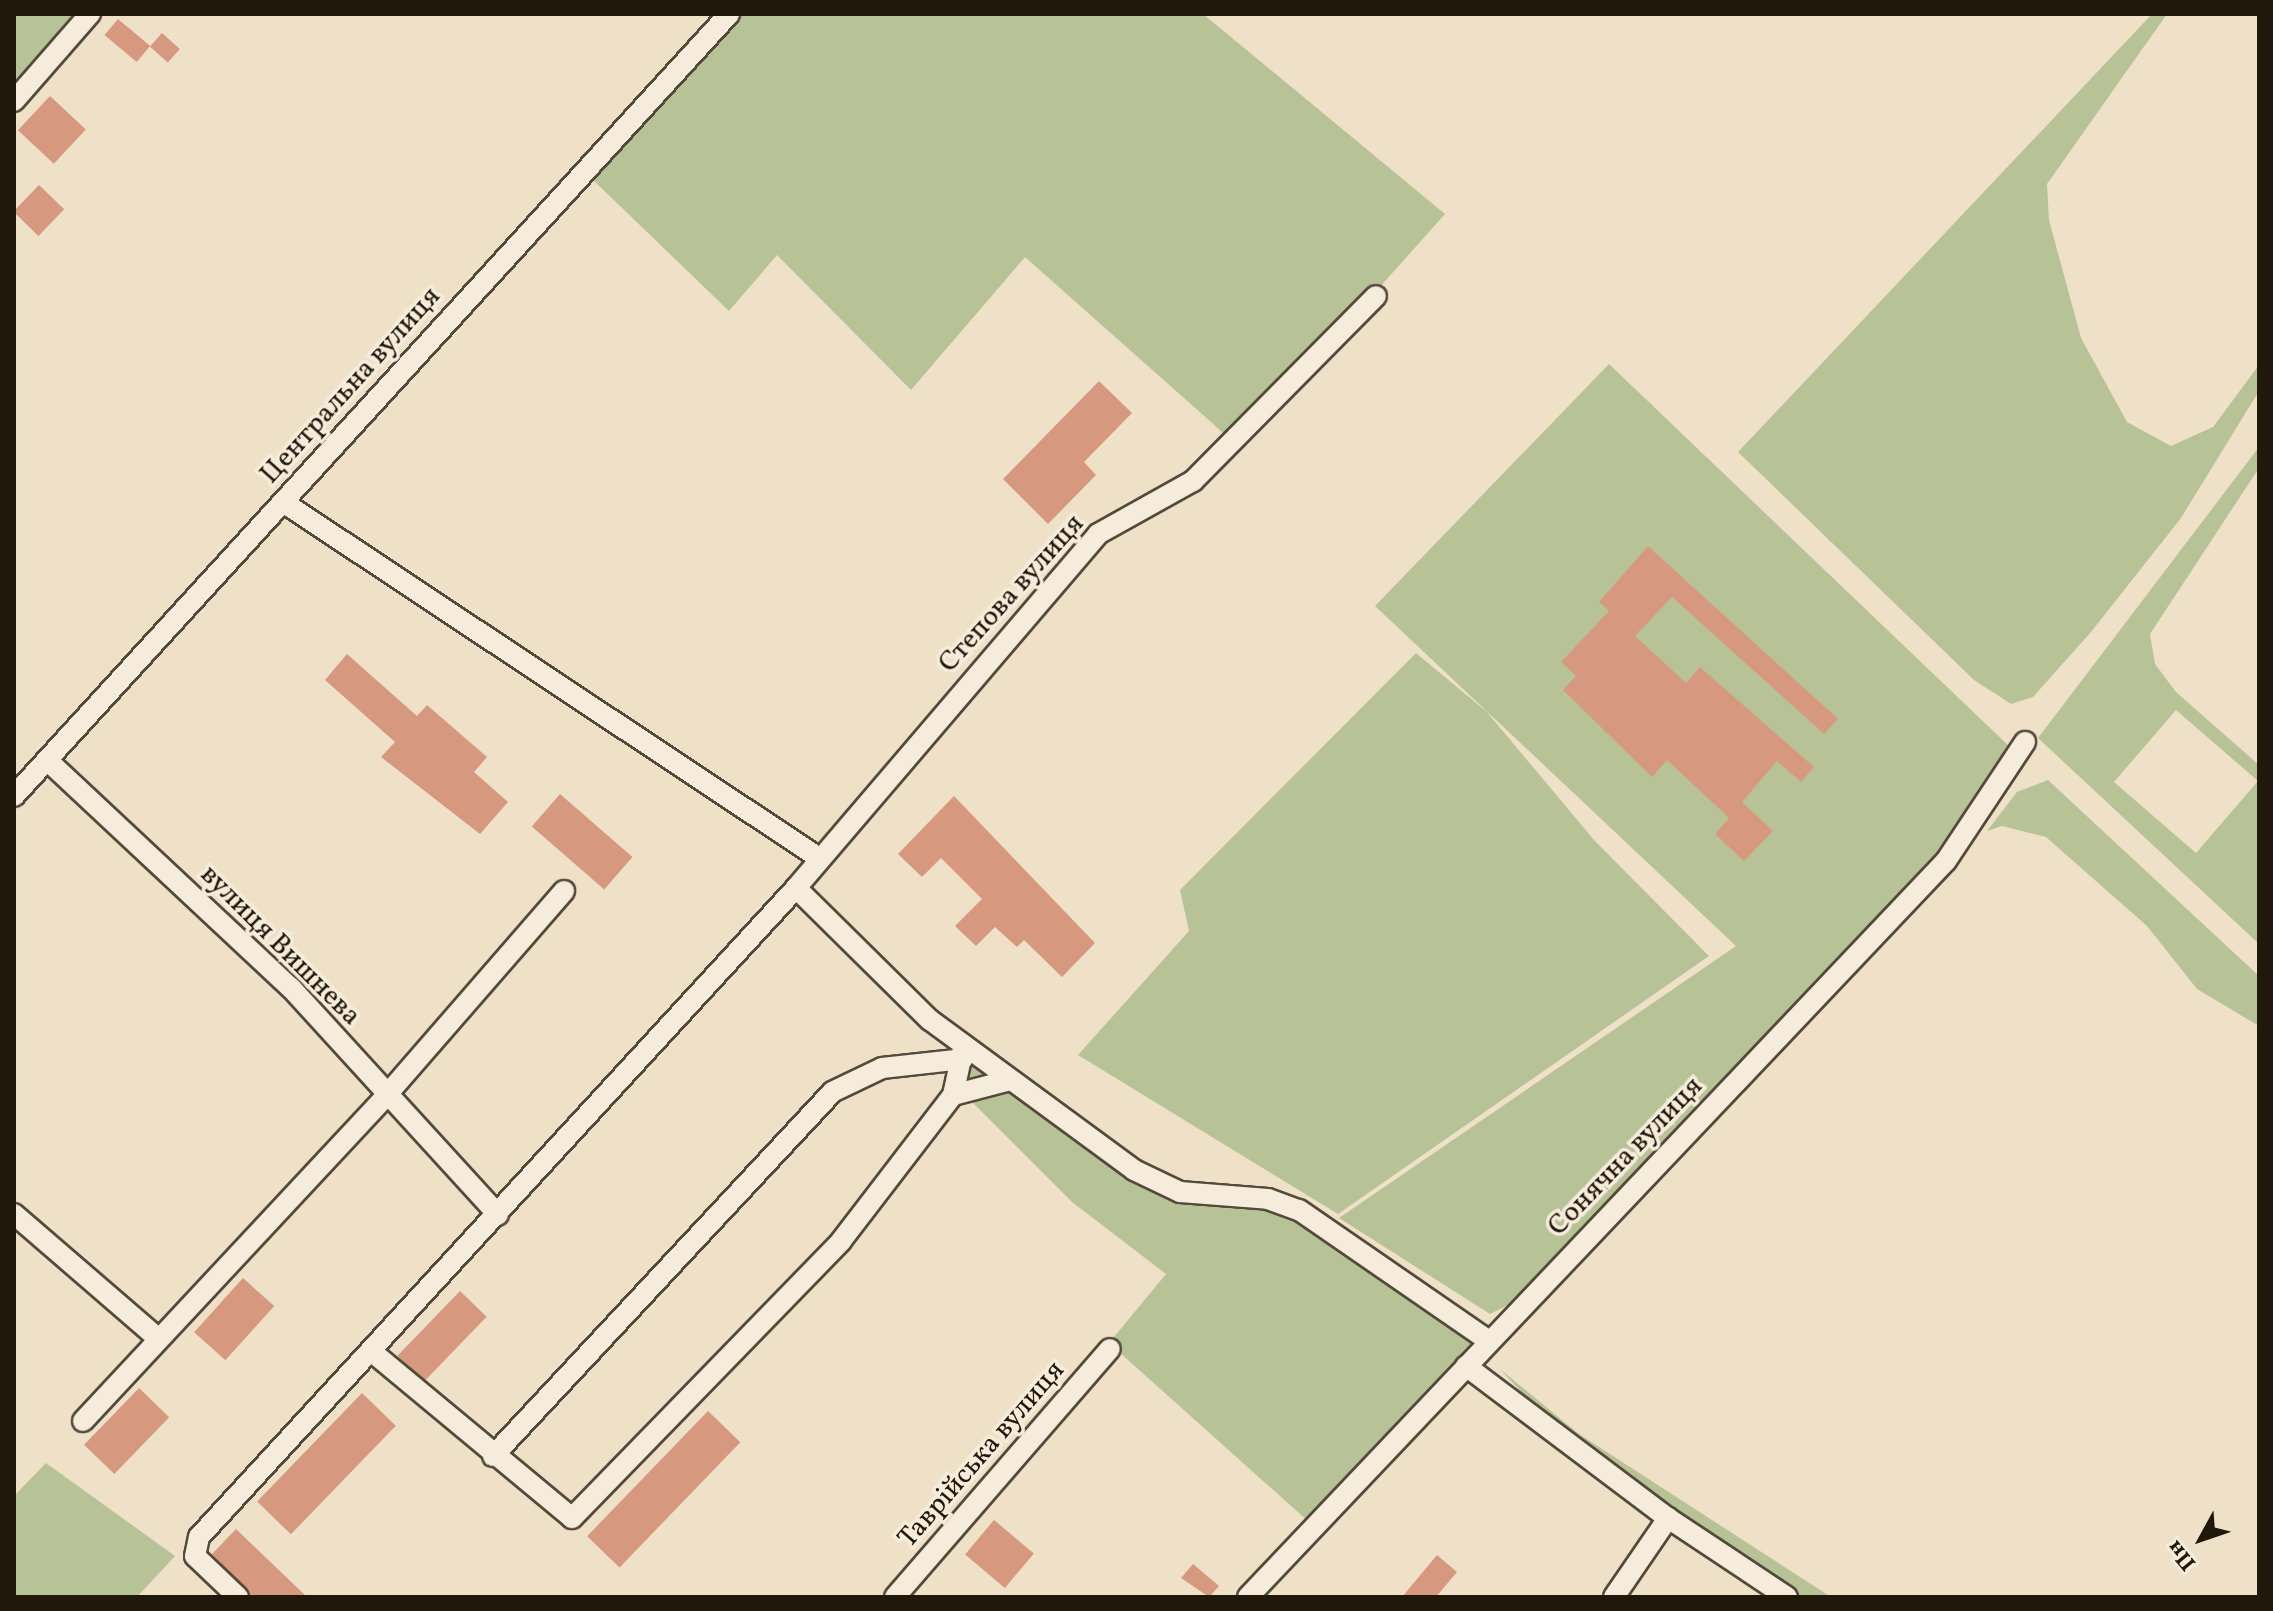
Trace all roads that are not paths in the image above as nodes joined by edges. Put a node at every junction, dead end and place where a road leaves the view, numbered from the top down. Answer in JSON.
{"nodes":[{"id":1,"x":90,"y":14,"type":"edge"},
{"id":2,"x":729,"y":14,"type":"edge"},
{"id":3,"x":14,"y":101,"type":"edge"},
{"id":4,"x":1376,"y":296,"type":"dead end"},
{"id":5,"x":283,"y":502,"type":"junction"},
{"id":6,"x":2025,"y":742,"type":"dead end"},
{"id":7,"x":47,"y":760,"type":"junction"},
{"id":8,"x":14,"y":796,"type":"edge"},
{"id":9,"x":819,"y":858,"type":"junction"},
{"id":10,"x":796,"y":888,"type":"junction"},
{"id":11,"x":564,"y":891,"type":"dead end"},
{"id":12,"x":964,"y":1052,"type":"junction"},
{"id":13,"x":1010,"y":1080,"type":"junction"},
{"id":14,"x":953,"y":1095,"type":"junction"},
{"id":15,"x":385,"y":1097,"type":"junction"},
{"id":16,"x":14,"y":1214,"type":"edge"},
{"id":17,"x":498,"y":1215,"type":"junction"},
{"id":18,"x":159,"y":1339,"type":"junction"},
{"id":19,"x":1489,"y":1341,"type":"junction"},
{"id":20,"x":1110,"y":1349,"type":"dead end"},
{"id":21,"x":371,"y":1351,"type":"junction"},
{"id":22,"x":1466,"y":1366,"type":"junction"},
{"id":23,"x":83,"y":1421,"type":"dead end"},
{"id":24,"x":493,"y":1456,"type":"junction"},
{"id":25,"x":1668,"y":1518,"type":"junction"},
{"id":26,"x":238,"y":1597,"type":"edge"},
{"id":27,"x":895,"y":1597,"type":"edge"},
{"id":28,"x":1248,"y":1597,"type":"edge"},
{"id":29,"x":1614,"y":1597,"type":"edge"},
{"id":30,"x":1787,"y":1597,"type":"edge"}],
"edges":[{"from":1,"to":3,"type":"street"},
{"from":2,"to":5,"type":"street","name":"Центральна вулиця"},
{"from":4,"to":9,"type":"street","name":"Степова вулиця"},
{"from":5,"to":7,"type":"street","name":"Центральна вулиця"},
{"from":5,"to":9,"type":"street"},
{"from":6,"to":19,"type":"street","name":"Сонячна вулиця"},
{"from":7,"to":8,"type":"street","name":"Центральна вулиця"},
{"from":7,"to":15,"type":"street","name":"вулиця Вишнева"},
{"from":9,"to":10,"type":"street","name":"Степова вулиця"},
{"from":10,"to":12,"type":"street"},
{"from":10,"to":17,"type":"street","name":"Степова вулиця"},
{"from":11,"to":15,"type":"street"},
{"from":12,"to":13,"type":"street"},
{"from":12,"to":14,"type":"street"},
{"from":12,"to":24,"type":"street"},
{"from":13,"to":14,"type":"street"},
{"from":13,"to":19,"type":"street"},
{"from":14,"to":24,"type":"street"},
{"from":15,"to":17,"type":"street","name":"вулиця Вишнева"},
{"from":15,"to":18,"type":"street"},
{"from":16,"to":18,"type":"street"},
{"from":17,"to":21,"type":"street","name":"Степова вулиця"},
{"from":18,"to":23,"type":"street"},
{"from":19,"to":22,"type":"street","name":"Сонячна вулиця"},
{"from":20,"to":27,"type":"street","name":"Таврійська вулиця"},
{"from":21,"to":24,"type":"street"},
{"from":21,"to":26,"type":"street","name":"Степова вулиця"},
{"from":22,"to":25,"type":"street"},
{"from":22,"to":28,"type":"street","name":"Сонячна вулиця"},
{"from":25,"to":29,"type":"street"},
{"from":25,"to":30,"type":"street"}]}
